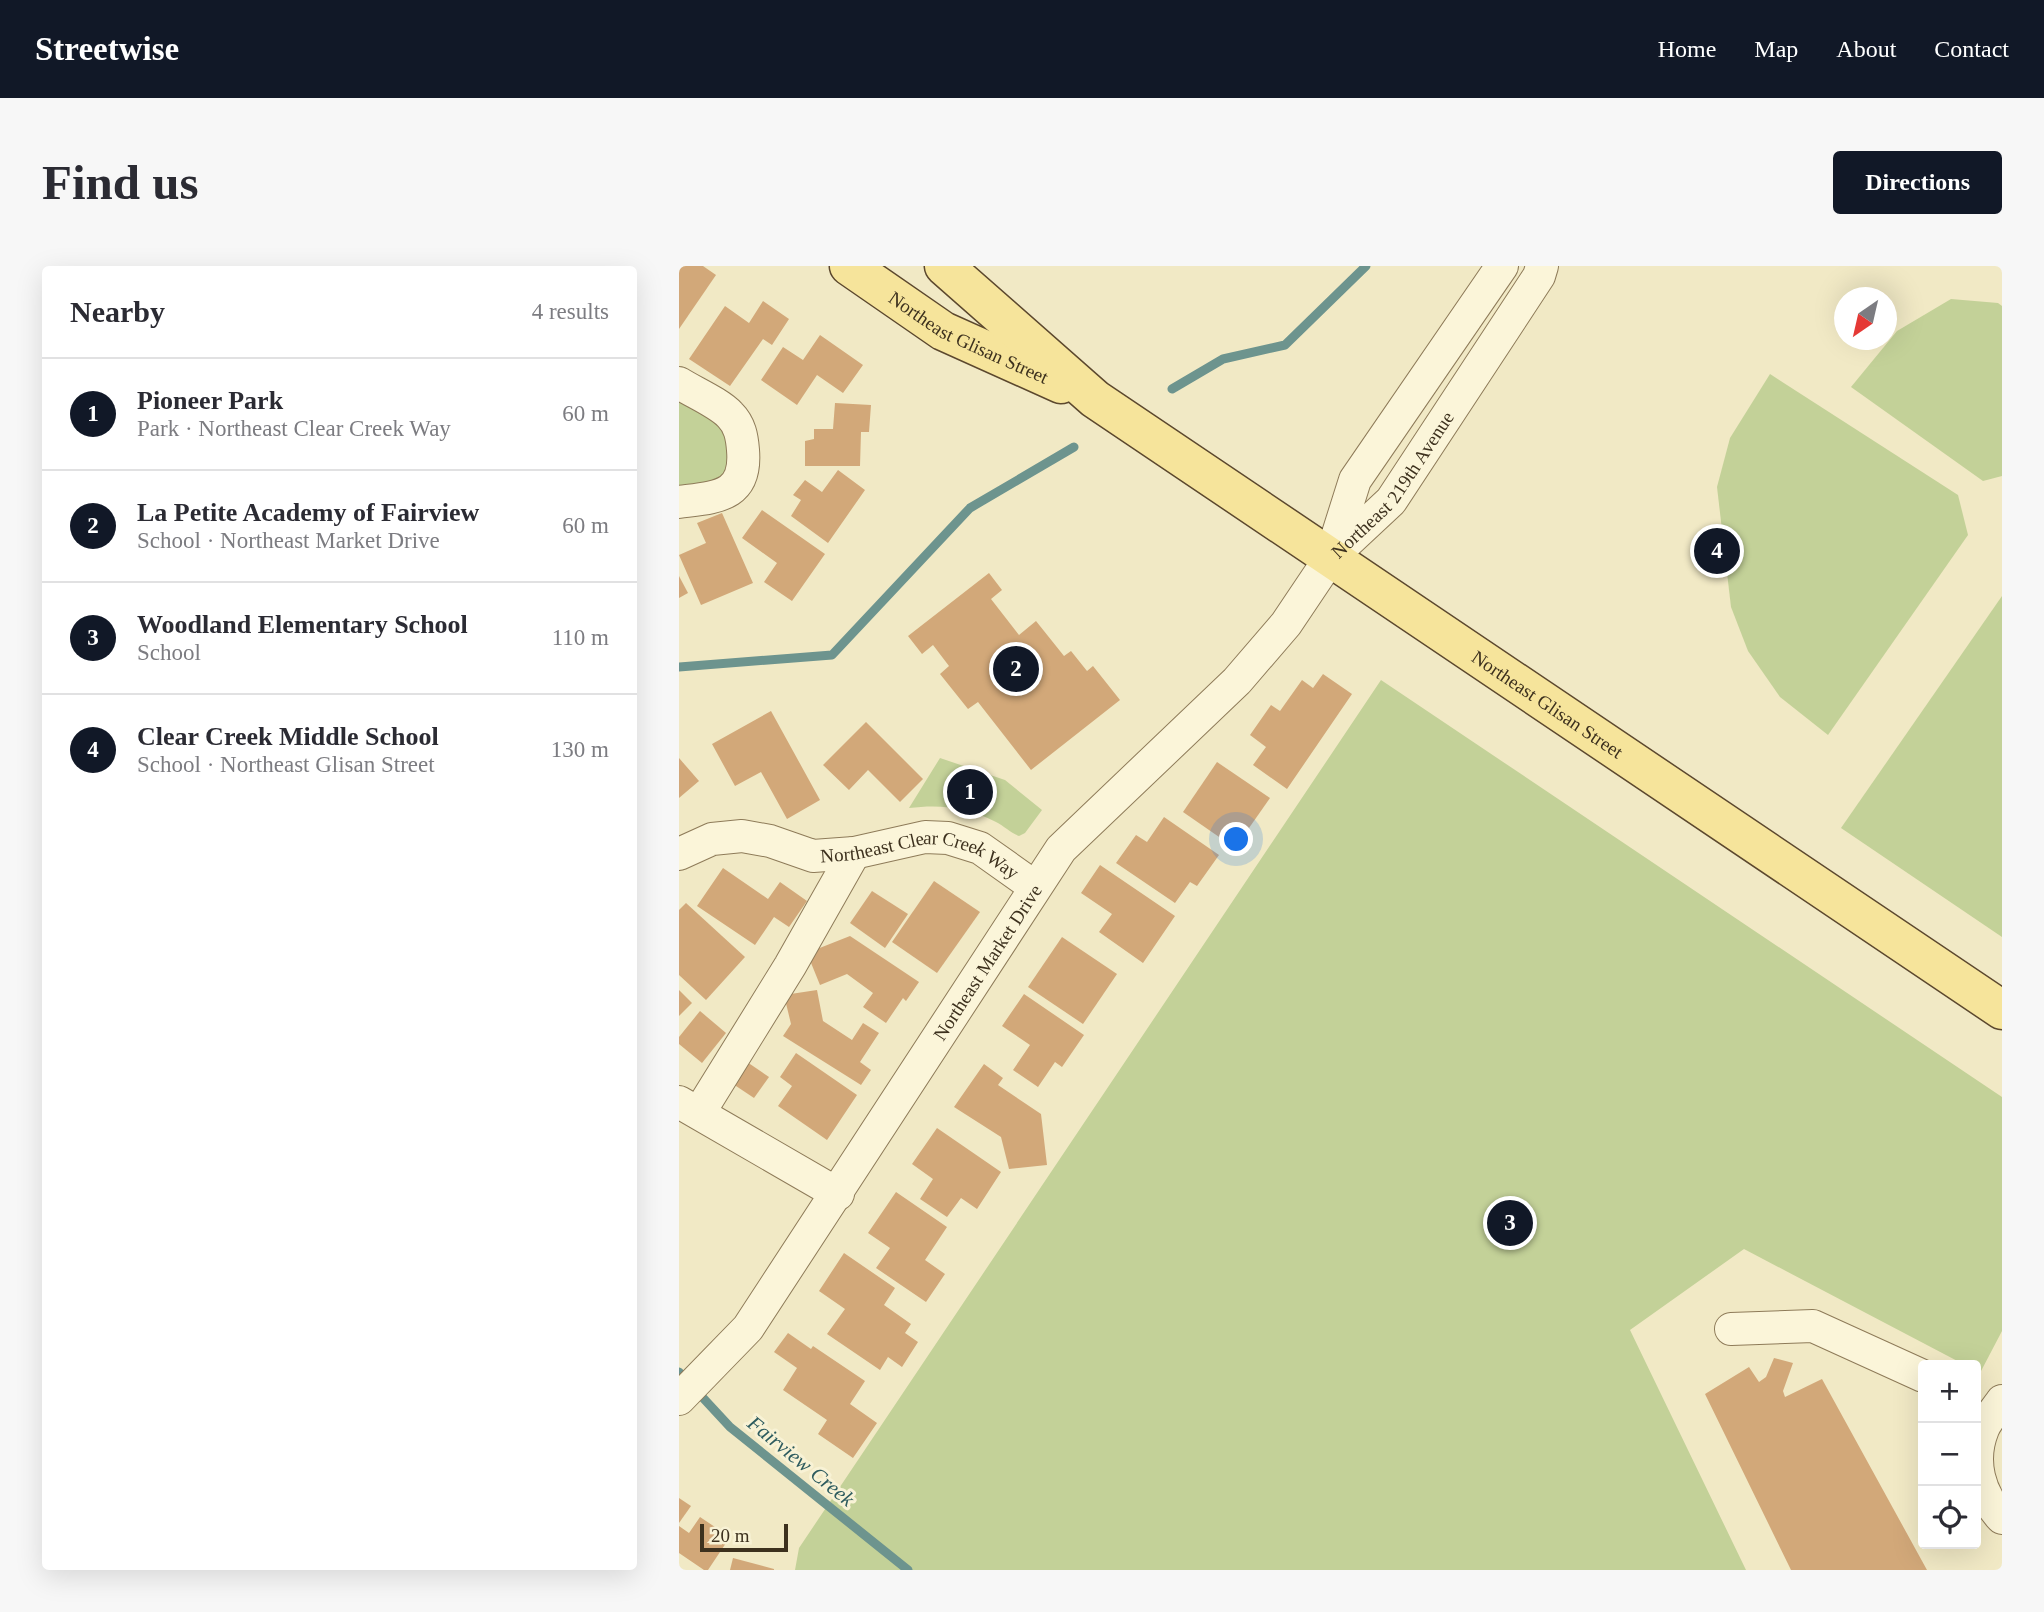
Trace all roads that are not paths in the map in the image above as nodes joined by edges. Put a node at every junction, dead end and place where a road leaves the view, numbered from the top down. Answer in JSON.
{"nodes":[{"id":1,"x":849,"y":266,"type":"edge"},
{"id":2,"x":944,"y":266,"type":"edge"},
{"id":3,"x":1502,"y":266,"type":"edge"},
{"id":4,"x":1542,"y":266,"type":"edge"},
{"id":5,"x":679,"y":383,"type":"edge"},
{"id":6,"x":1095,"y":399,"type":"junction"},
{"id":7,"x":679,"y":502,"type":"edge"},
{"id":8,"x":1331,"y":557,"type":"junction"},
{"id":9,"x":679,"y":853,"type":"edge"},
{"id":10,"x":854,"y":853,"type":"junction"},
{"id":11,"x":1035,"y":887,"type":"junction"},
{"id":12,"x":2002,"y":1010,"type":"edge"},
{"id":13,"x":689,"y":1108,"type":"edge"},
{"id":14,"x":838,"y":1194,"type":"junction"},
{"id":15,"x":1731,"y":1329,"type":"dead end"},
{"id":16,"x":1918,"y":1374,"type":"edge"},
{"id":17,"x":679,"y":1398,"type":"edge"},
{"id":18,"x":1991,"y":1403,"type":"edge"},
{"id":19,"x":2002,"y":1518,"type":"edge"}],
"edges":[{"from":1,"to":6,"type":"main road","name":"Northeast Glisan Street"},
{"from":2,"to":6,"type":"main road","name":"Northeast Glisan Street"},
{"from":3,"to":8,"type":"street","name":"Northeast 219th Avenue"},
{"from":4,"to":8,"type":"street","name":"Northeast 219th Avenue"},
{"from":5,"to":7,"type":"street"},
{"from":6,"to":8,"type":"main road","name":"Northeast Glisan Street"},
{"from":8,"to":11,"type":"street","name":"Northeast Market Drive"},
{"from":8,"to":12,"type":"main road","name":"Northeast Glisan Street"},
{"from":9,"to":10,"type":"street","name":"Northeast Clear Creek Way"},
{"from":10,"to":11,"type":"street","name":"Northeast Clear Creek Way"},
{"from":10,"to":13,"type":"street"},
{"from":11,"to":14,"type":"street","name":"Northeast Market Drive"},
{"from":13,"to":14,"type":"street"},
{"from":14,"to":17,"type":"street","name":"Northeast Market Drive"},
{"from":15,"to":16,"type":"street"},
{"from":18,"to":19,"type":"street"}]}
